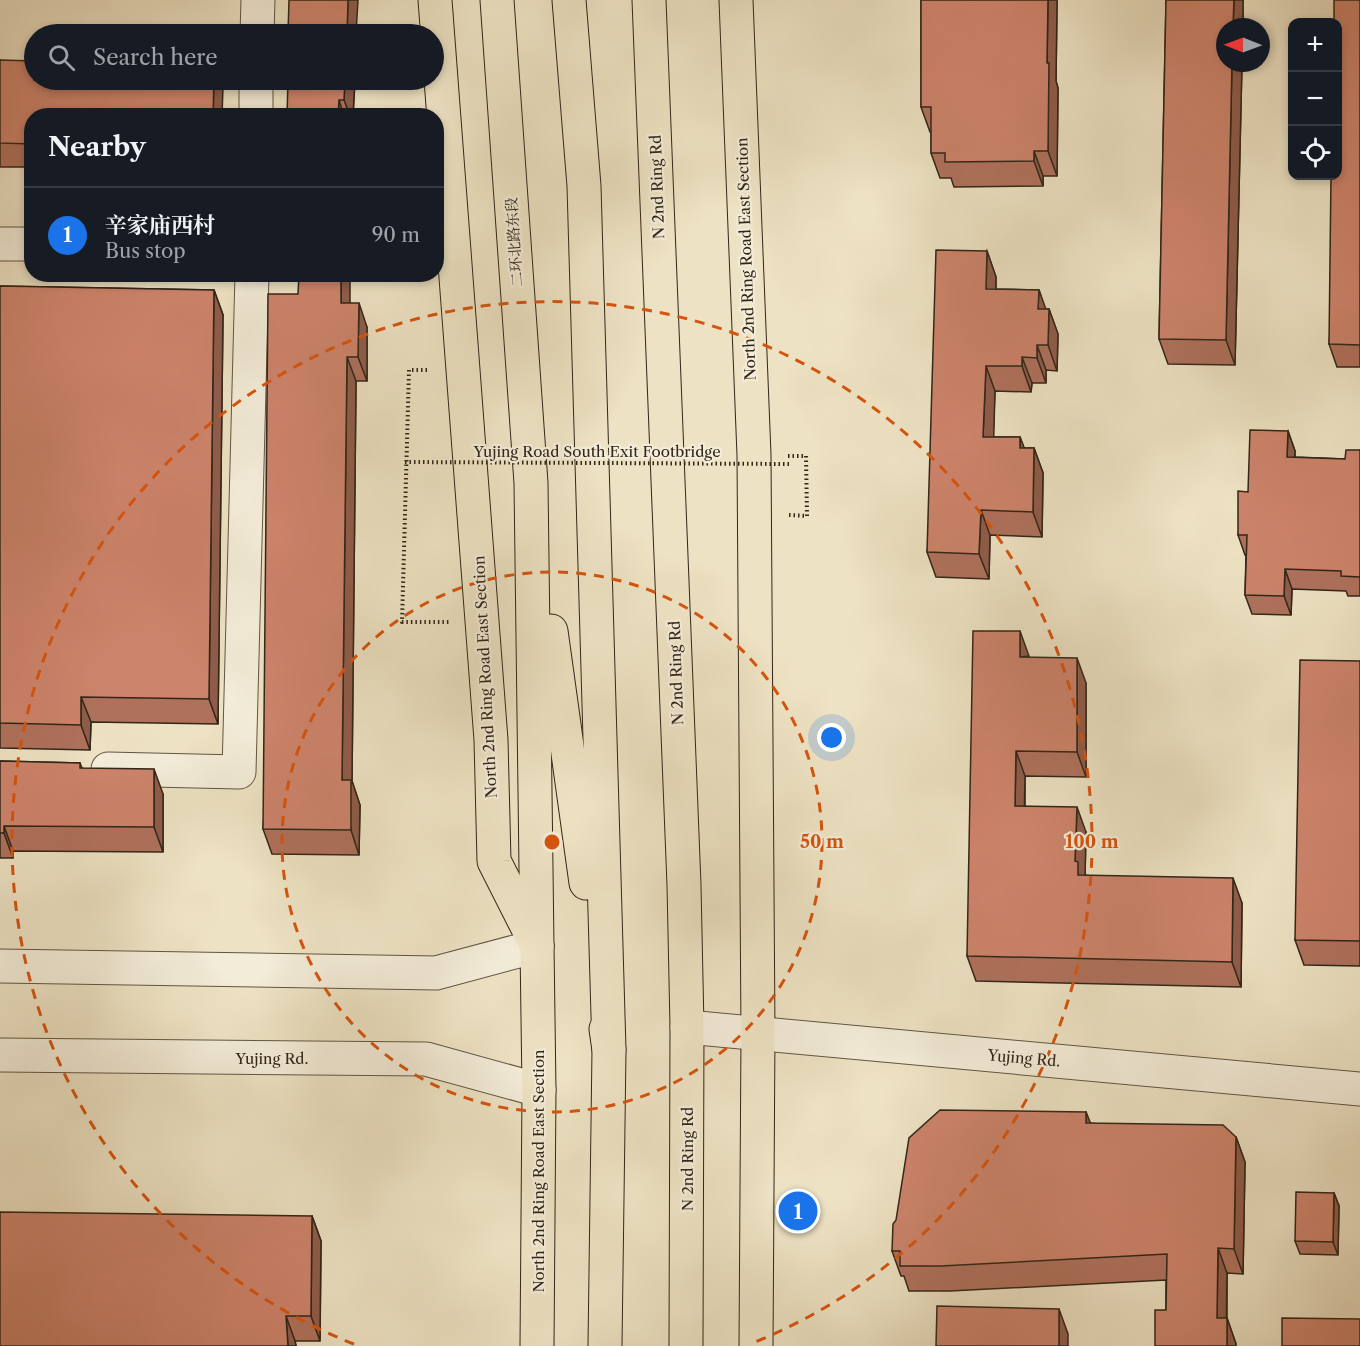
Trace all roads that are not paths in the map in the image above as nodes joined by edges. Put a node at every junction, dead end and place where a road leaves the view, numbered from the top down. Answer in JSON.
{"nodes":[{"id":1,"x":258,"y":0,"type":"edge"},
{"id":2,"x":435,"y":0,"type":"edge"},
{"id":3,"x":497,"y":0,"type":"edge"},
{"id":4,"x":569,"y":0,"type":"edge"},
{"id":5,"x":649,"y":0,"type":"edge"},
{"id":6,"x":654,"y":0,"type":"edge"},
{"id":7,"x":736,"y":0,"type":"edge"},
{"id":8,"x":257,"y":24,"type":"edge"},
{"id":9,"x":436,"y":24,"type":"edge"},
{"id":10,"x":652,"y":58,"type":"junction"},
{"id":11,"x":256,"y":90,"type":"edge"},
{"id":12,"x":439,"y":90,"type":"edge"},
{"id":13,"x":256,"y":108,"type":"edge"},
{"id":14,"x":440,"y":108,"type":"edge"},
{"id":15,"x":444,"y":202,"type":"edge"},
{"id":16,"x":0,"y":243,"type":"edge"},
{"id":17,"x":24,"y":244,"type":"edge"},
{"id":18,"x":446,"y":247,"type":"edge"},
{"id":19,"x":252,"y":282,"type":"edge"},
{"id":20,"x":531,"y":483,"type":"junction"},
{"id":21,"x":84,"y":769,"type":"edge"},
{"id":22,"x":537,"y":946,"type":"junction"},
{"id":23,"x":0,"y":966,"type":"edge"},
{"id":24,"x":687,"y":1027,"type":"junction"},
{"id":25,"x":758,"y":1034,"type":"junction"},
{"id":26,"x":609,"y":1050,"type":"junction"},
{"id":27,"x":0,"y":1055,"type":"edge"},
{"id":28,"x":1360,"y":1089,"type":"edge"},
{"id":29,"x":539,"y":1090,"type":"junction"},
{"id":30,"x":537,"y":1346,"type":"edge"},
{"id":31,"x":605,"y":1346,"type":"edge"},
{"id":32,"x":686,"y":1346,"type":"edge"},
{"id":33,"x":756,"y":1346,"type":"edge"}],
"edges":[{"from":1,"to":8,"type":"street"},
{"from":2,"to":9,"type":"main road","name":"North 2nd Ring Road East Section"},
{"from":3,"to":20,"type":"main road","name":"二环北路东段"},
{"from":4,"to":26,"type":"main road"},
{"from":5,"to":10,"type":"main road"},
{"from":6,"to":10,"type":"main road","name":"N 2nd Ring Rd"},
{"from":7,"to":25,"type":"main road","name":"North 2nd Ring Road East Section"},
{"from":10,"to":24,"type":"main road","name":"N 2nd Ring Rd"},
{"from":11,"to":13,"type":"street"},
{"from":12,"to":14,"type":"main road","name":"North 2nd Ring Road East Section"},
{"from":15,"to":18,"type":"main road","name":"North 2nd Ring Road East Section"},
{"from":16,"to":17,"type":"street"},
{"from":18,"to":22,"type":"main road","name":"North 2nd Ring Road East Section"},
{"from":19,"to":21,"type":"street"},
{"from":20,"to":22,"type":"main road"},
{"from":20,"to":26,"type":"main road"},
{"from":22,"to":23,"type":"street"},
{"from":22,"to":29,"type":"main road","name":"North 2nd Ring Road East Section"},
{"from":24,"to":25,"type":"street","name":"Yujing Rd."},
{"from":24,"to":32,"type":"main road","name":"N 2nd Ring Rd"},
{"from":25,"to":28,"type":"street","name":"Yujing Rd."},
{"from":25,"to":33,"type":"main road","name":"North 2nd Ring Road East Section"},
{"from":26,"to":31,"type":"main road"},
{"from":27,"to":29,"type":"street","name":"Yujing Rd."},
{"from":29,"to":30,"type":"main road","name":"North 2nd Ring Road East Section"}]}
